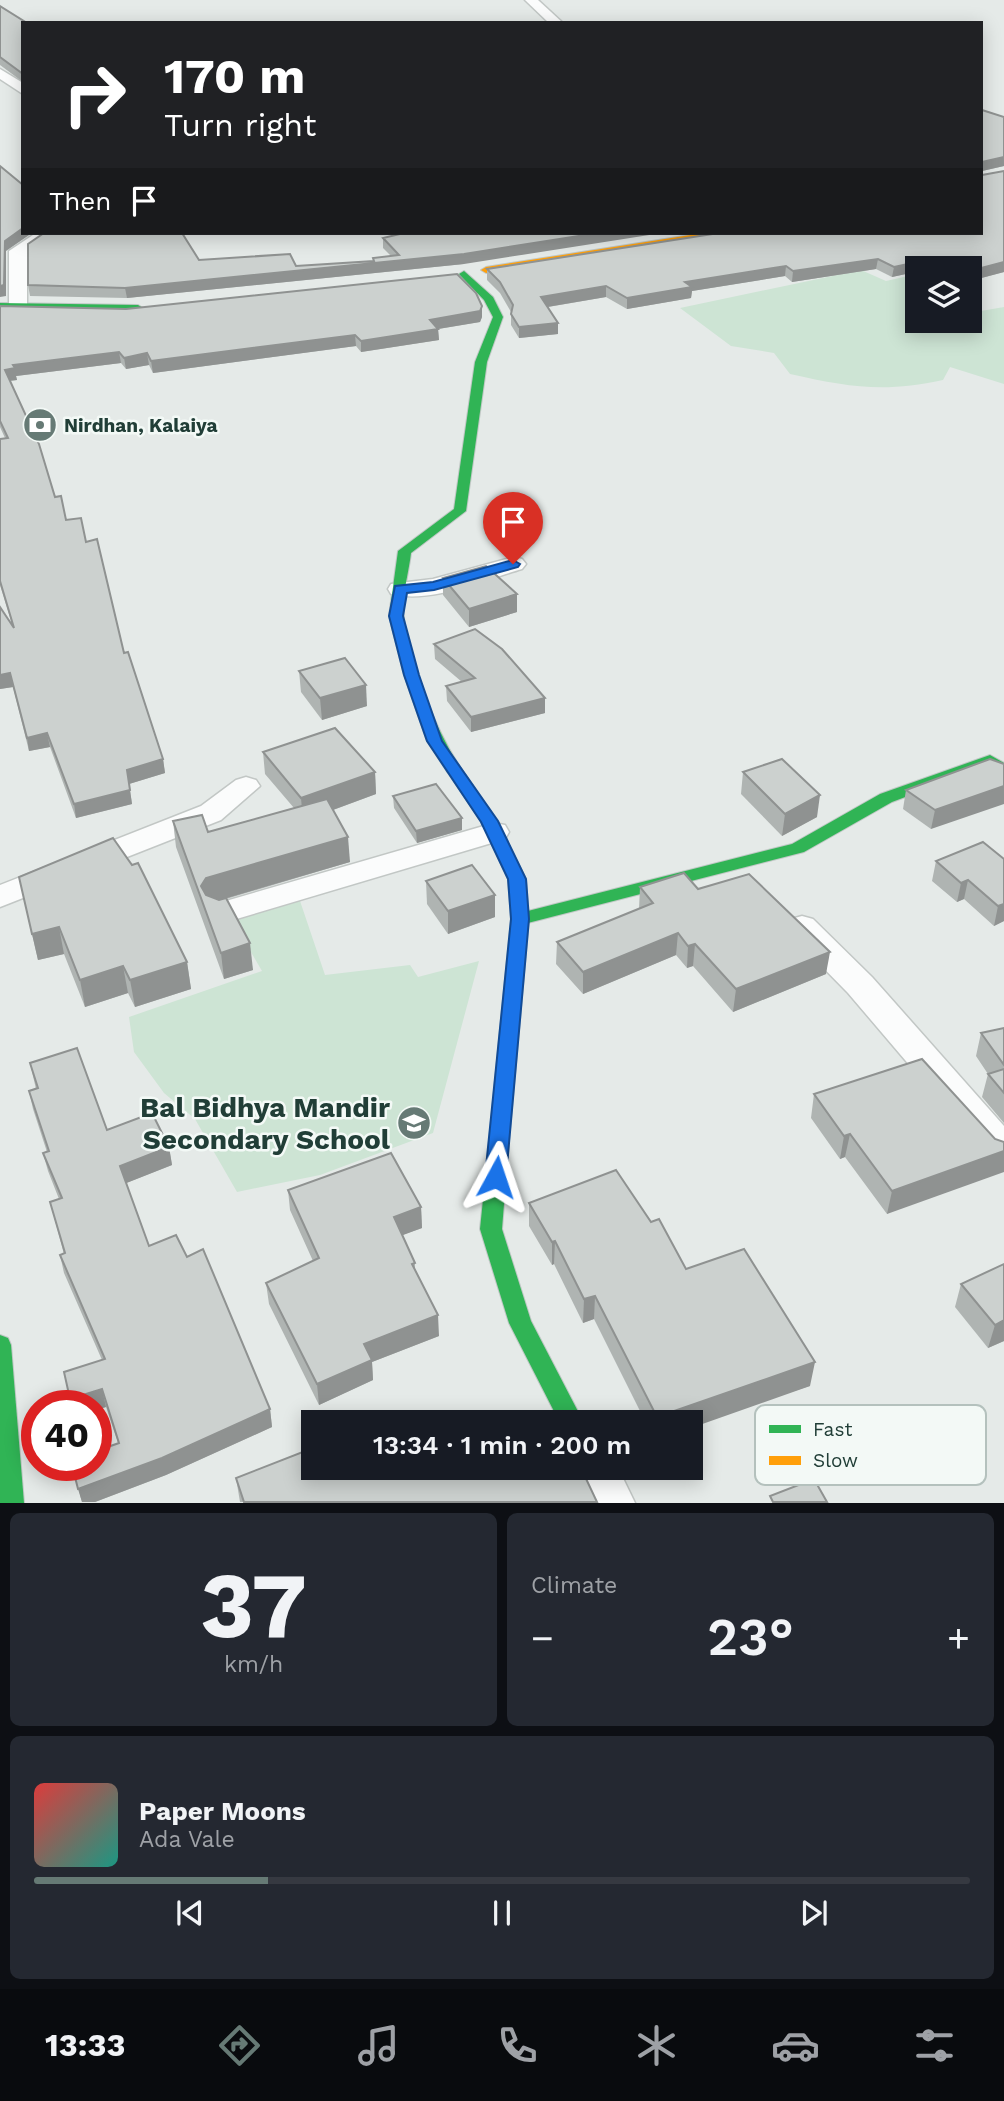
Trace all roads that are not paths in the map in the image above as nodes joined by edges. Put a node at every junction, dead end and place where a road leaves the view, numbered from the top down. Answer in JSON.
{"nodes":[{"id":1,"x":531,"y":0,"type":"edge"},
{"id":2,"x":555,"y":21,"type":"edge"},
{"id":3,"x":0,"y":73,"type":"edge"},
{"id":4,"x":21,"y":89,"type":"edge"},
{"id":5,"x":45,"y":235,"type":"edge"},
{"id":6,"x":704,"y":235,"type":"edge"},
{"id":7,"x":9,"y":306,"type":"edge"},
{"id":8,"x":154,"y":306,"type":"edge"},
{"id":9,"x":513,"y":564,"type":"dead end"},
{"id":10,"x":400,"y":589,"type":"junction"},
{"id":11,"x":1004,"y":770,"type":"edge"},
{"id":12,"x":246,"y":786,"type":"dead end"},
{"id":13,"x":494,"y":832,"type":"junction"},
{"id":14,"x":717,"y":868,"type":"junction"},
{"id":15,"x":0,"y":897,"type":"edge"},
{"id":16,"x":223,"y":912,"type":"edge"},
{"id":17,"x":520,"y":919,"type":"junction"},
{"id":18,"x":1004,"y":1151,"type":"edge"},
{"id":19,"x":0,"y":1345,"type":"edge"},
{"id":20,"x":565,"y":1410,"type":"edge"},
{"id":21,"x":602,"y":1480,"type":"edge"},
{"id":22,"x":12,"y":1503,"type":"edge"},
{"id":23,"x":613,"y":1503,"type":"edge"}],
"edges":[{"from":1,"to":2,"type":"street"},
{"from":3,"to":4,"type":"street"},
{"from":5,"to":7,"type":"street"},
{"from":6,"to":10,"type":"street"},
{"from":7,"to":8,"type":"street"},
{"from":9,"to":10,"type":"street"},
{"from":10,"to":13,"type":"street"},
{"from":11,"to":14,"type":"street"},
{"from":12,"to":15,"type":"street"},
{"from":13,"to":16,"type":"street"},
{"from":13,"to":17,"type":"street"},
{"from":14,"to":17,"type":"street"},
{"from":14,"to":18,"type":"street"},
{"from":17,"to":20,"type":"street"},
{"from":19,"to":22,"type":"street"},
{"from":21,"to":23,"type":"street"}]}
